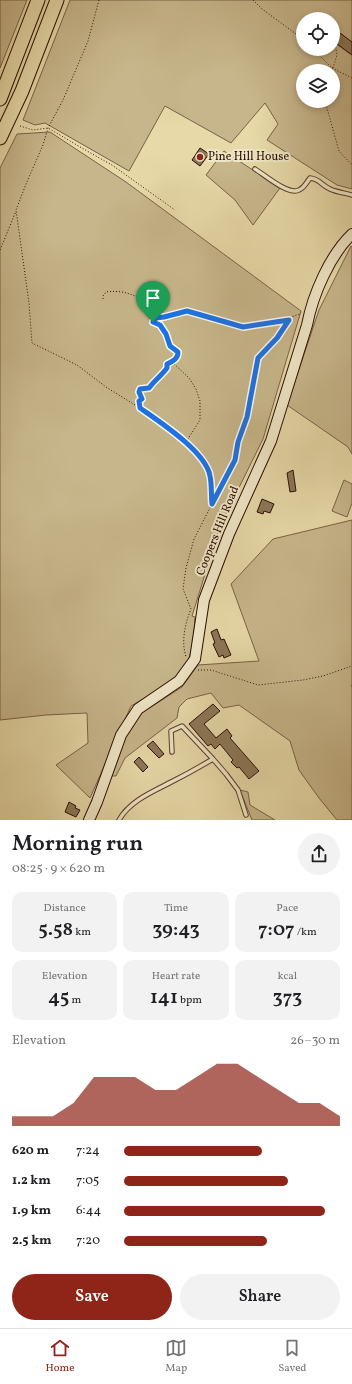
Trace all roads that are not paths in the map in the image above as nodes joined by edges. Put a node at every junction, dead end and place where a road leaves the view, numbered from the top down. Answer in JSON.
{"nodes":[{"id":1,"x":38,"y":0,"type":"edge"},
{"id":2,"x":57,"y":0,"type":"edge"},
{"id":3,"x":0,"y":99,"type":"edge"},
{"id":4,"x":0,"y":138,"type":"edge"},
{"id":5,"x":255,"y":169,"type":"dead end"},
{"id":6,"x":352,"y":195,"type":"edge"},
{"id":7,"x":352,"y":234,"type":"edge"},
{"id":8,"x":172,"y":752,"type":"dead end"},
{"id":9,"x":213,"y":759,"type":"junction"},
{"id":10,"x":246,"y":814,"type":"dead end"},
{"id":11,"x":89,"y":820,"type":"edge"},
{"id":12,"x":119,"y":820,"type":"edge"}],
"edges":[{"from":1,"to":3,"type":"highway"},
{"from":2,"to":4,"type":"highway"},
{"from":5,"to":6,"type":"lane"},
{"from":7,"to":11,"type":"street","name":"Coopers Hill Road"},
{"from":8,"to":9,"type":"lane"},
{"from":9,"to":10,"type":"lane"},
{"from":9,"to":12,"type":"lane"}]}
